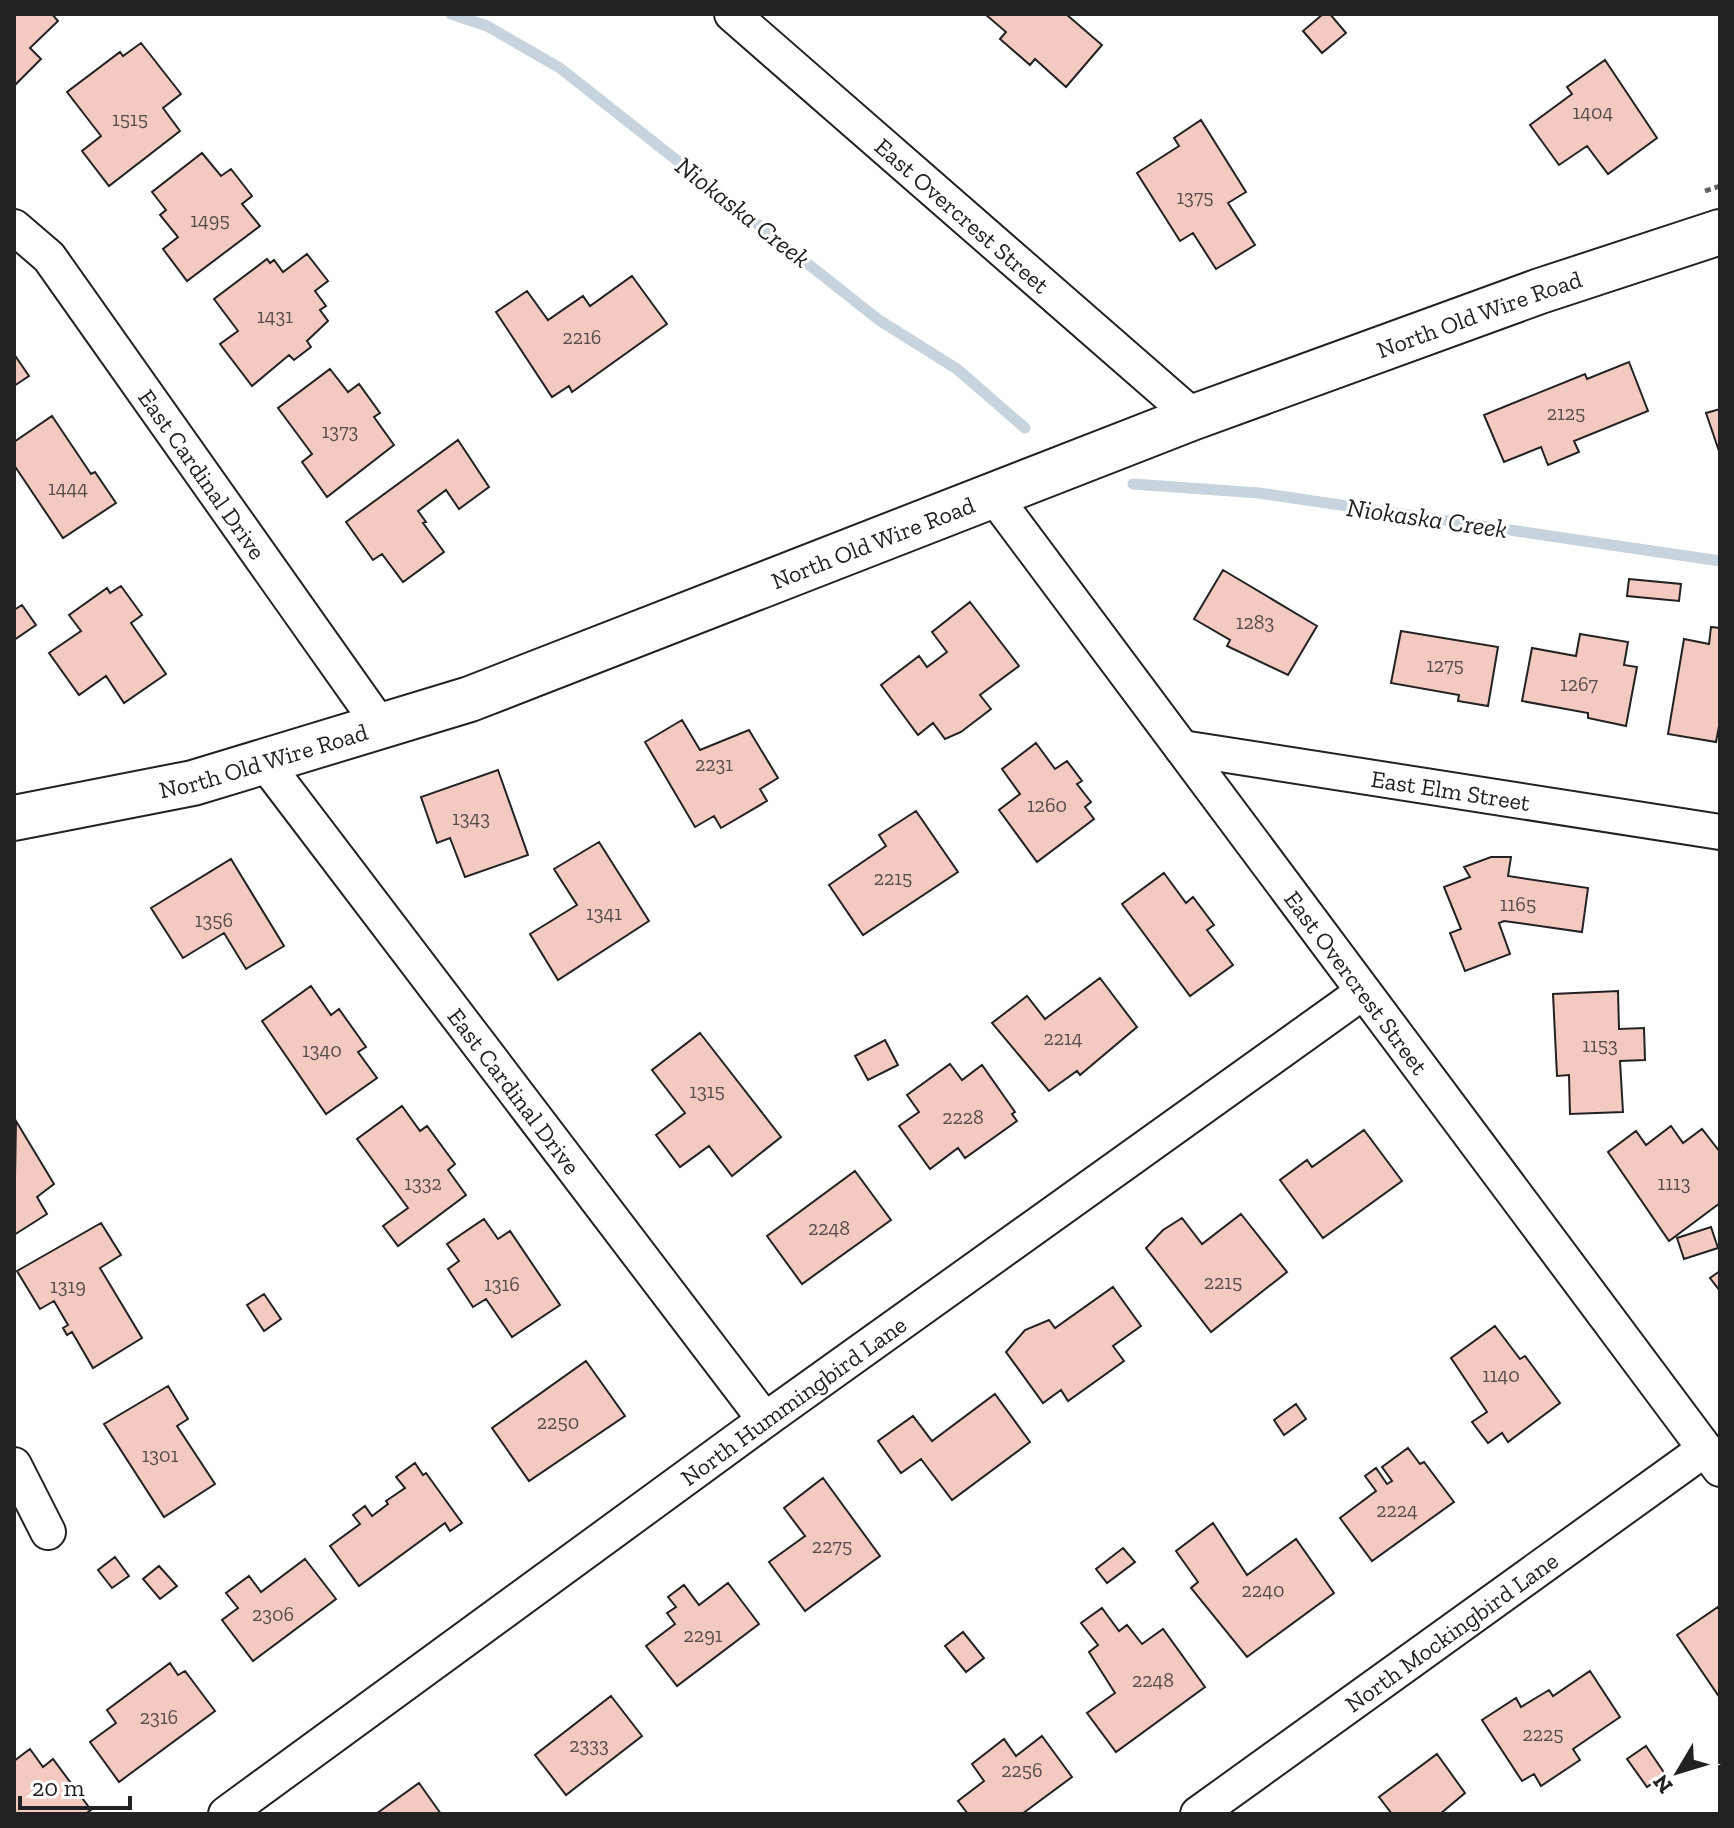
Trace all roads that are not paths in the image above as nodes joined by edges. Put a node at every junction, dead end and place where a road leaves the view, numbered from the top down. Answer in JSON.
{"nodes":[{"id":1,"x":732,"y":14,"type":"edge"},
{"id":2,"x":14,"y":227,"type":"edge"},
{"id":3,"x":1720,"y":232,"type":"edge"},
{"id":4,"x":1194,"y":417,"type":"junction"},
{"id":5,"x":993,"y":495,"type":"junction"},
{"id":6,"x":382,"y":728,"type":"junction"},
{"id":7,"x":1182,"y":748,"type":"junction"},
{"id":8,"x":265,"y":763,"type":"junction"},
{"id":9,"x":14,"y":818,"type":"edge"},
{"id":10,"x":1720,"y":832,"type":"edge"},
{"id":11,"x":1363,"y":992,"type":"junction"},
{"id":12,"x":765,"y":1420,"type":"junction"},
{"id":13,"x":1712,"y":1459,"type":"edge"},
{"id":14,"x":14,"y":1465,"type":"edge"},
{"id":15,"x":48,"y":1532,"type":"dead end"},
{"id":16,"x":244,"y":1809,"type":"edge"},
{"id":17,"x":1198,"y":1814,"type":"edge"}],
"edges":[{"from":1,"to":4,"type":"street","name":"East Overcrest Street"},
{"from":2,"to":6,"type":"street","name":"East Cardinal Drive"},
{"from":3,"to":4,"type":"street","name":"North Old Wire Road"},
{"from":4,"to":5,"type":"street","name":"North Old Wire Road"},
{"from":5,"to":6,"type":"street","name":"North Old Wire Road"},
{"from":5,"to":7,"type":"street","name":"East Overcrest Street"},
{"from":6,"to":8,"type":"street","name":"North Old Wire Road"},
{"from":7,"to":10,"type":"street","name":"East Elm Street"},
{"from":7,"to":11,"type":"street","name":"East Overcrest Street"},
{"from":8,"to":9,"type":"street","name":"North Old Wire Road"},
{"from":8,"to":12,"type":"street","name":"East Cardinal Drive"},
{"from":11,"to":12,"type":"street","name":"North Hummingbird Lane"},
{"from":11,"to":13,"type":"street","name":"East Overcrest Street"},
{"from":12,"to":16,"type":"street","name":"North Hummingbird Lane"},
{"from":13,"to":17,"type":"street","name":"North Mockingbird Lane"},
{"from":14,"to":15,"type":"street"}]}
